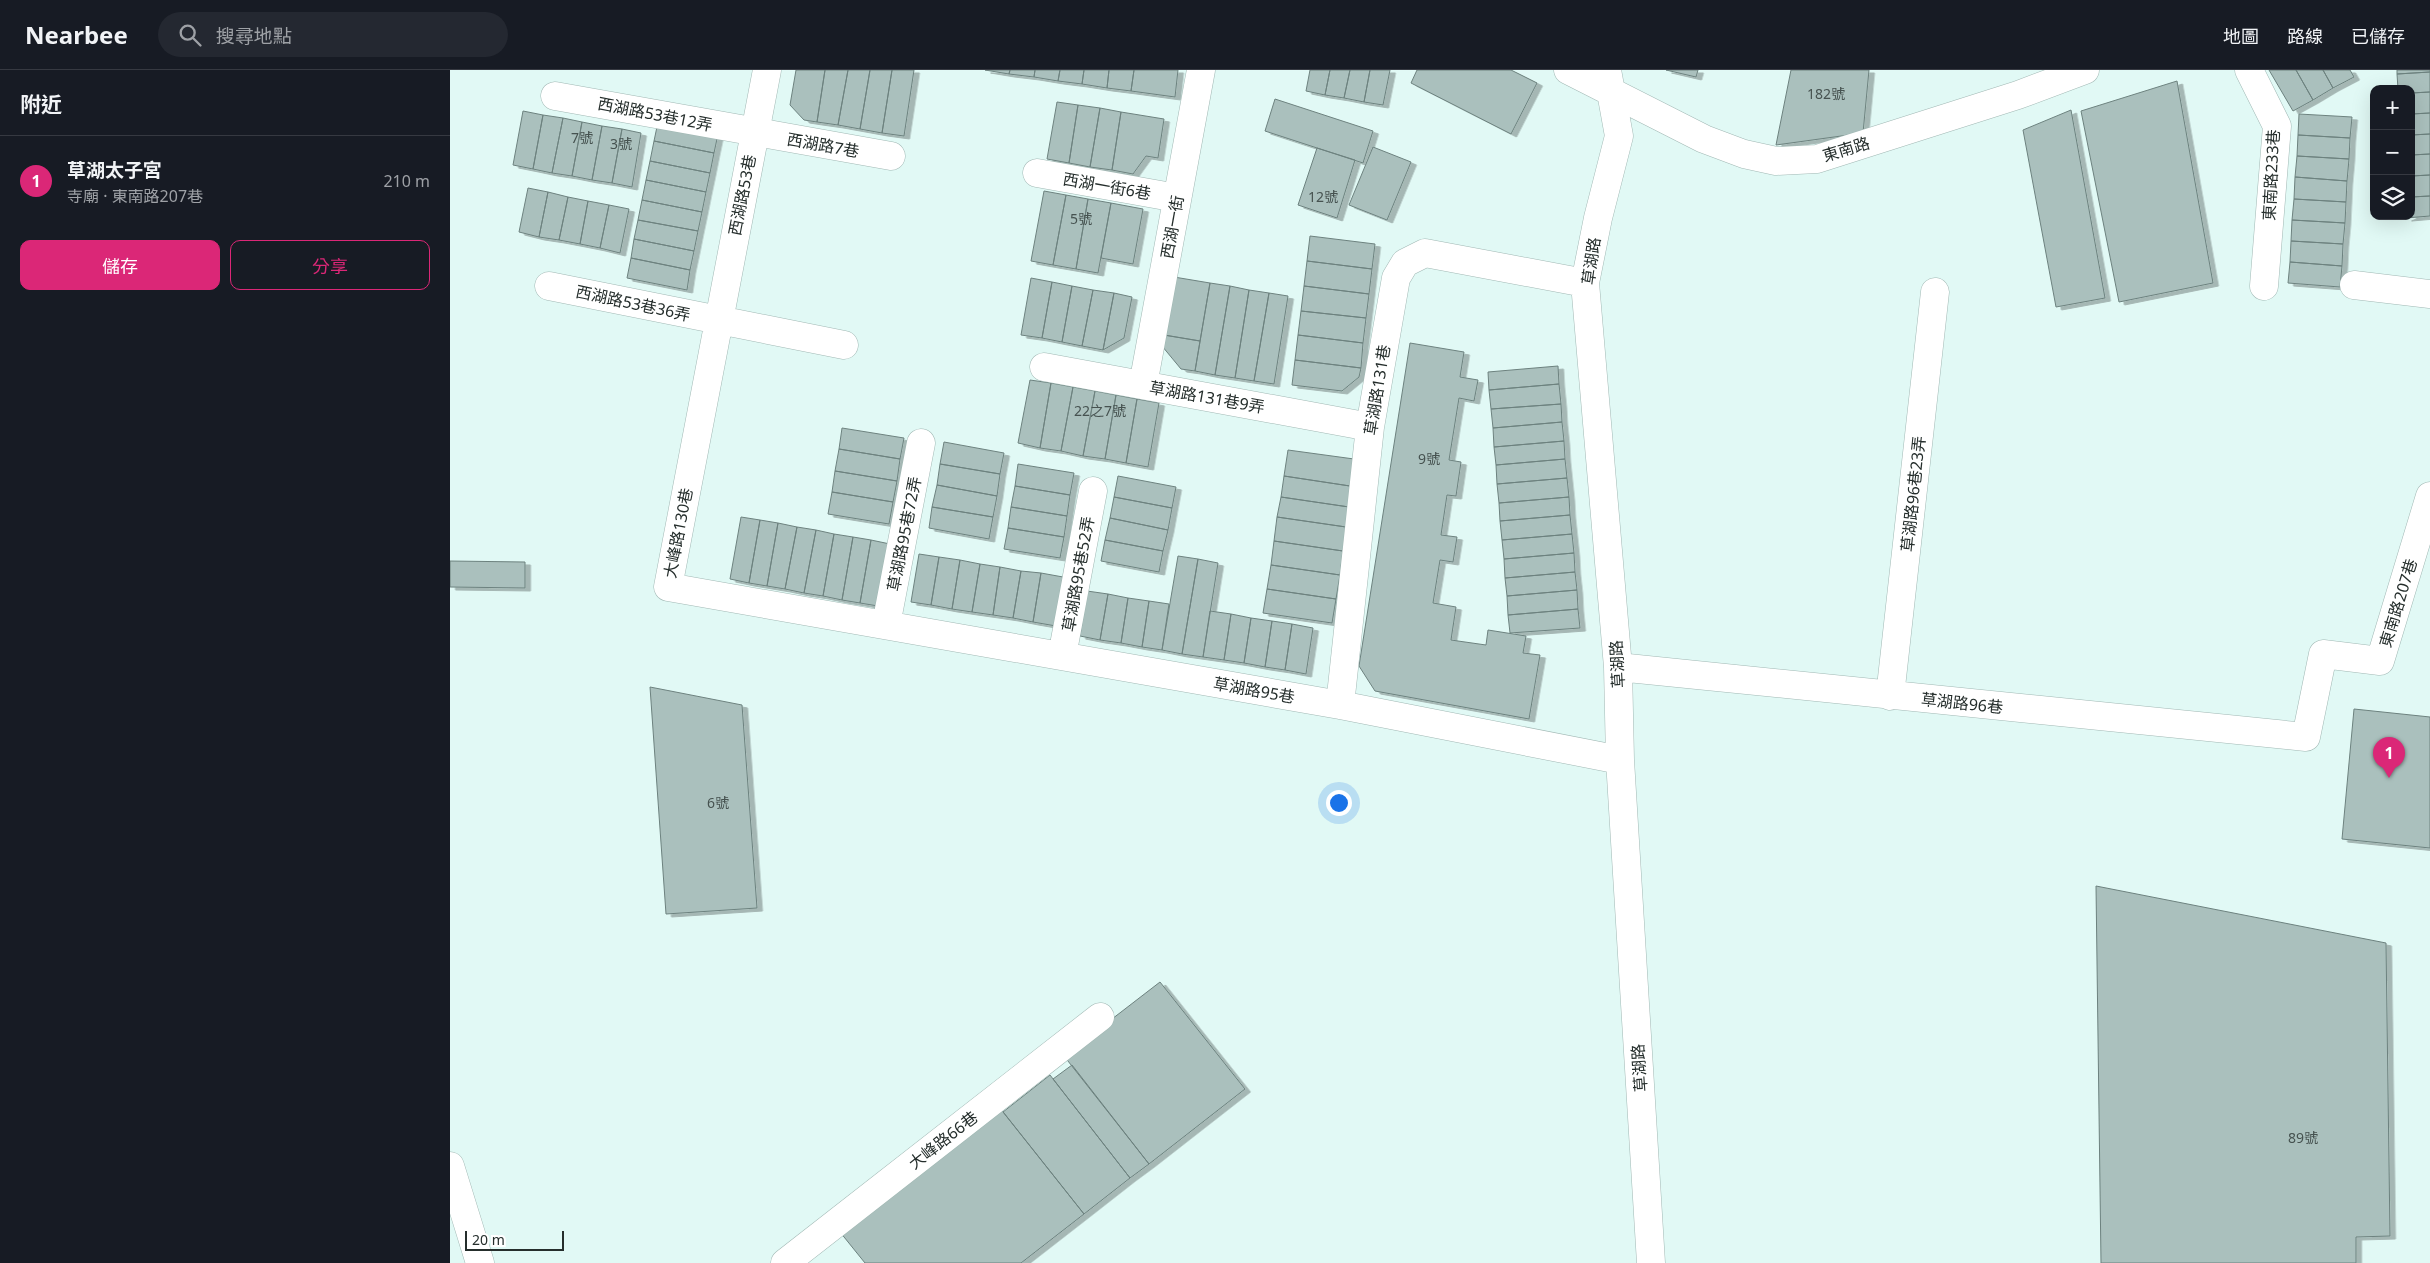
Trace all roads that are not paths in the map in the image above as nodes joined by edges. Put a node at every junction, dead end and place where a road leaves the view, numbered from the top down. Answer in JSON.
{"nodes":[{"id":1,"x":767,"y":70,"type":"edge"},
{"id":2,"x":1201,"y":70,"type":"edge"},
{"id":3,"x":1568,"y":70,"type":"edge"},
{"id":4,"x":2085,"y":70,"type":"edge"},
{"id":5,"x":2249,"y":70,"type":"edge"},
{"id":6,"x":1608,"y":81,"type":"edge"},
{"id":7,"x":555,"y":96,"type":"dead end"},
{"id":8,"x":754,"y":133,"type":"junction"},
{"id":9,"x":891,"y":156,"type":"dead end"},
{"id":10,"x":1037,"y":173,"type":"dead end"},
{"id":11,"x":1177,"y":198,"type":"junction"},
{"id":12,"x":1585,"y":283,"type":"junction"},
{"id":13,"x":2354,"y":285,"type":"dead end"},
{"id":14,"x":549,"y":286,"type":"dead end"},
{"id":15,"x":2264,"y":286,"type":"dead end"},
{"id":16,"x":1936,"y":292,"type":"dead end"},
{"id":17,"x":2430,"y":294,"type":"edge"},
{"id":18,"x":718,"y":321,"type":"junction"},
{"id":19,"x":844,"y":345,"type":"dead end"},
{"id":20,"x":1044,"y":367,"type":"dead end"},
{"id":21,"x":1143,"y":385,"type":"junction"},
{"id":22,"x":1370,"y":427,"type":"junction"},
{"id":23,"x":921,"y":443,"type":"dead end"},
{"id":24,"x":1093,"y":491,"type":"dead end"},
{"id":25,"x":2430,"y":496,"type":"edge"},
{"id":26,"x":886,"y":625,"type":"junction"},
{"id":27,"x":1062,"y":656,"type":"junction"},
{"id":28,"x":1618,"y":667,"type":"junction"},
{"id":29,"x":1890,"y":696,"type":"junction"},
{"id":30,"x":1340,"y":705,"type":"junction"},
{"id":31,"x":2306,"y":737,"type":"joint"},
{"id":32,"x":1620,"y":760,"type":"junction"},
{"id":33,"x":1100,"y":1017,"type":"dead end"},
{"id":34,"x":450,"y":1166,"type":"edge"},
{"id":35,"x":480,"y":1263,"type":"edge"},
{"id":36,"x":785,"y":1263,"type":"edge"},
{"id":37,"x":1651,"y":1263,"type":"edge"}],
"edges":[{"from":1,"to":8,"type":"street","name":"西湖路53巷"},
{"from":2,"to":11,"type":"street","name":"西湖一街"},
{"from":3,"to":6,"type":"street","name":"東南路"},
{"from":4,"to":6,"type":"street","name":"東南路"},
{"from":5,"to":15,"type":"street","name":"東南路233巷"},
{"from":6,"to":12,"type":"street","name":"草湖路"},
{"from":7,"to":8,"type":"street","name":"西湖路53巷12弄"},
{"from":8,"to":9,"type":"street","name":"西湖路7巷"},
{"from":8,"to":18,"type":"street","name":"西湖路53巷"},
{"from":10,"to":11,"type":"street","name":"西湖一街6巷"},
{"from":11,"to":21,"type":"street","name":"西湖一街"},
{"from":12,"to":22,"type":"street","name":"草湖路131巷"},
{"from":12,"to":28,"type":"street","name":"草湖路"},
{"from":13,"to":17,"type":"street"},
{"from":14,"to":18,"type":"street","name":"西湖路53巷36弄"},
{"from":16,"to":29,"type":"street","name":"草湖路96巷23弄"},
{"from":18,"to":19,"type":"street"},
{"from":18,"to":26,"type":"street","name":"大峰路130巷"},
{"from":20,"to":21,"type":"street","name":"草湖路131巷9弄"},
{"from":21,"to":22,"type":"street","name":"草湖路131巷9弄"},
{"from":22,"to":30,"type":"street","name":"草湖路131巷"},
{"from":23,"to":26,"type":"street","name":"草湖路95巷72弄"},
{"from":24,"to":27,"type":"street","name":"草湖路95巷52弄"},
{"from":25,"to":31,"type":"street","name":"東南路207巷"},
{"from":26,"to":27,"type":"street","name":"草湖路95巷"},
{"from":27,"to":30,"type":"street","name":"草湖路95巷"},
{"from":28,"to":29,"type":"street","name":"草湖路96巷"},
{"from":28,"to":32,"type":"street","name":"草湖路"},
{"from":29,"to":31,"type":"street","name":"草湖路96巷"},
{"from":30,"to":32,"type":"street","name":"草湖路95巷"},
{"from":32,"to":37,"type":"street","name":"草湖路"},
{"from":33,"to":36,"type":"street","name":"大峰路66巷"},
{"from":34,"to":35,"type":"street"}]}
